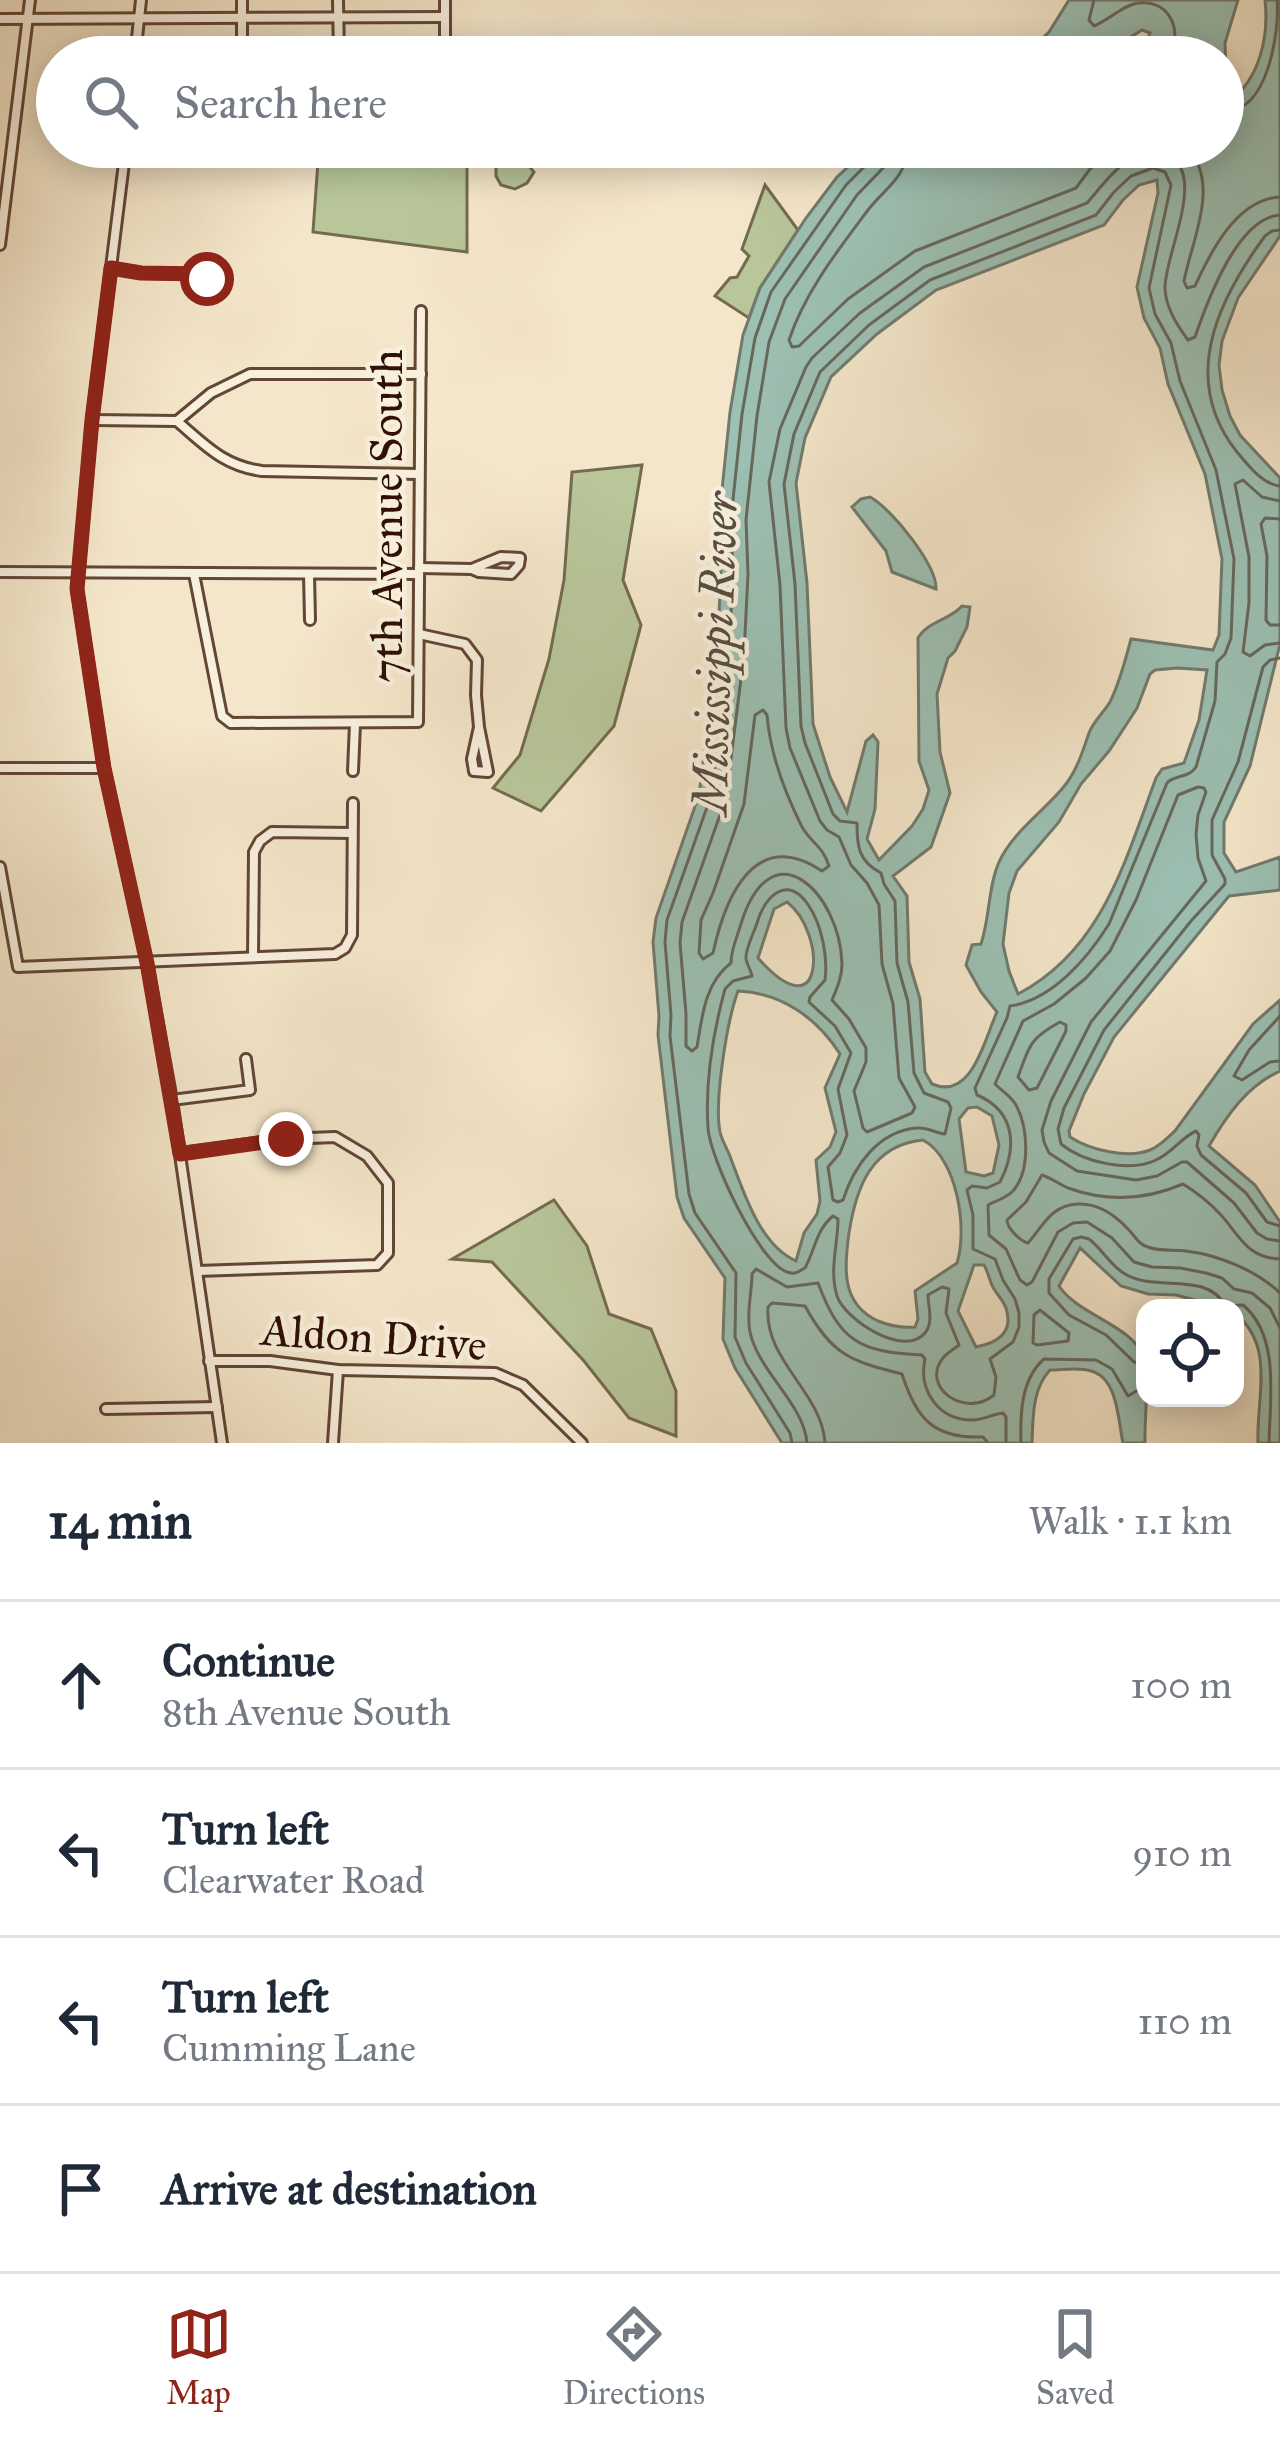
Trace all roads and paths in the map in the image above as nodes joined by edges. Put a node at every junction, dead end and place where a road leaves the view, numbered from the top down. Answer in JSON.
{"nodes":[{"id":1,"x":30,"y":0,"type":"edge"},
{"id":2,"x":141,"y":0,"type":"edge"},
{"id":3,"x":242,"y":0,"type":"edge"},
{"id":4,"x":338,"y":0,"type":"edge"},
{"id":5,"x":445,"y":0,"type":"edge"},
{"id":6,"x":445,"y":17,"type":"junction"},
{"id":7,"x":338,"y":18,"type":"junction"},
{"id":8,"x":0,"y":19,"type":"edge"},
{"id":9,"x":26,"y":19,"type":"junction"},
{"id":10,"x":139,"y":19,"type":"junction"},
{"id":11,"x":242,"y":19,"type":"junction"},
{"id":12,"x":137,"y":36,"type":"edge"},
{"id":13,"x":242,"y":36,"type":"edge"},
{"id":14,"x":338,"y":36,"type":"edge"},
{"id":15,"x":445,"y":36,"type":"edge"},
{"id":16,"x":123,"y":168,"type":"edge"},
{"id":17,"x":0,"y":245,"type":"edge"},
{"id":18,"x":111,"y":268,"type":"junction"},
{"id":19,"x":207,"y":279,"type":"dead end"},
{"id":20,"x":421,"y":311,"type":"dead end"},
{"id":21,"x":421,"y":374,"type":"junction"},
{"id":22,"x":92,"y":420,"type":"junction"},
{"id":23,"x":177,"y":421,"type":"junction"},
{"id":24,"x":418,"y":474,"type":"junction"},
{"id":25,"x":472,"y":569,"type":"junction"},
{"id":26,"x":419,"y":571,"type":"junction"},
{"id":27,"x":0,"y":572,"type":"edge"},
{"id":28,"x":77,"y":574,"type":"junction"},
{"id":29,"x":194,"y":574,"type":"junction"},
{"id":30,"x":310,"y":574,"type":"junction"},
{"id":31,"x":310,"y":620,"type":"dead end"},
{"id":32,"x":418,"y":634,"type":"junction"},
{"id":33,"x":355,"y":724,"type":"junction"},
{"id":34,"x":479,"y":727,"type":"junction"},
{"id":35,"x":0,"y":768,"type":"edge"},
{"id":36,"x":104,"y":768,"type":"junction"},
{"id":37,"x":353,"y":771,"type":"dead end"},
{"id":38,"x":353,"y":802,"type":"dead end"},
{"id":39,"x":352,"y":832,"type":"junction"},
{"id":40,"x":0,"y":867,"type":"edge"},
{"id":41,"x":253,"y":957,"type":"junction"},
{"id":42,"x":147,"y":963,"type":"junction"},
{"id":43,"x":246,"y":1059,"type":"dead end"},
{"id":44,"x":172,"y":1100,"type":"junction"},
{"id":45,"x":180,"y":1154,"type":"junction"},
{"id":46,"x":197,"y":1271,"type":"junction"},
{"id":47,"x":209,"y":1361,"type":"junction"},
{"id":48,"x":338,"y":1370,"type":"junction"},
{"id":49,"x":217,"y":1407,"type":"junction"},
{"id":50,"x":106,"y":1409,"type":"dead end"},
{"id":51,"x":221,"y":1443,"type":"edge"},
{"id":52,"x":333,"y":1443,"type":"edge"},
{"id":53,"x":582,"y":1443,"type":"edge"}],
"edges":[{"from":1,"to":9,"type":"street"},
{"from":2,"to":10,"type":"street"},
{"from":3,"to":11,"type":"street"},
{"from":4,"to":7,"type":"street"},
{"from":5,"to":6,"type":"street"},
{"from":6,"to":7,"type":"street"},
{"from":6,"to":15,"type":"street"},
{"from":7,"to":11,"type":"street"},
{"from":7,"to":14,"type":"street"},
{"from":8,"to":9,"type":"street"},
{"from":9,"to":10,"type":"street"},
{"from":9,"to":17,"type":"street"},
{"from":10,"to":11,"type":"street"},
{"from":10,"to":12,"type":"street"},
{"from":11,"to":13,"type":"street"},
{"from":16,"to":18,"type":"street"},
{"from":18,"to":19,"type":"street"},
{"from":18,"to":22,"type":"street"},
{"from":20,"to":21,"type":"street","name":"7th Avenue South"},
{"from":21,"to":23,"type":"street"},
{"from":21,"to":24,"type":"street","name":"7th Avenue South"},
{"from":22,"to":23,"type":"street"},
{"from":22,"to":28,"type":"street"},
{"from":23,"to":24,"type":"street"},
{"from":24,"to":26,"type":"street","name":"7th Avenue South"},
{"from":25,"to":25,"type":"street"},
{"from":25,"to":26,"type":"street"},
{"from":26,"to":30,"type":"street"},
{"from":26,"to":32,"type":"street","name":"7th Avenue South"},
{"from":27,"to":28,"type":"street"},
{"from":28,"to":29,"type":"street"},
{"from":28,"to":36,"type":"street"},
{"from":29,"to":30,"type":"street"},
{"from":29,"to":33,"type":"street"},
{"from":30,"to":31,"type":"street"},
{"from":32,"to":33,"type":"street","name":"7th Avenue South"},
{"from":32,"to":34,"type":"street"},
{"from":33,"to":37,"type":"street"},
{"from":34,"to":34,"type":"street"},
{"from":35,"to":36,"type":"street"},
{"from":36,"to":42,"type":"street"},
{"from":38,"to":39,"type":"street"},
{"from":39,"to":41,"type":"street"},
{"from":39,"to":41,"type":"street"},
{"from":40,"to":42,"type":"street"},
{"from":41,"to":42,"type":"street"},
{"from":42,"to":44,"type":"street"},
{"from":43,"to":44,"type":"street"},
{"from":44,"to":45,"type":"street"},
{"from":45,"to":46,"type":"street"},
{"from":45,"to":46,"type":"street"},
{"from":46,"to":47,"type":"street"},
{"from":47,"to":48,"type":"street","name":"Aldon Drive"},
{"from":47,"to":49,"type":"street"},
{"from":48,"to":52,"type":"street"},
{"from":48,"to":53,"type":"street","name":"Aldon Drive"},
{"from":49,"to":50,"type":"street"},
{"from":49,"to":51,"type":"street"}]}
